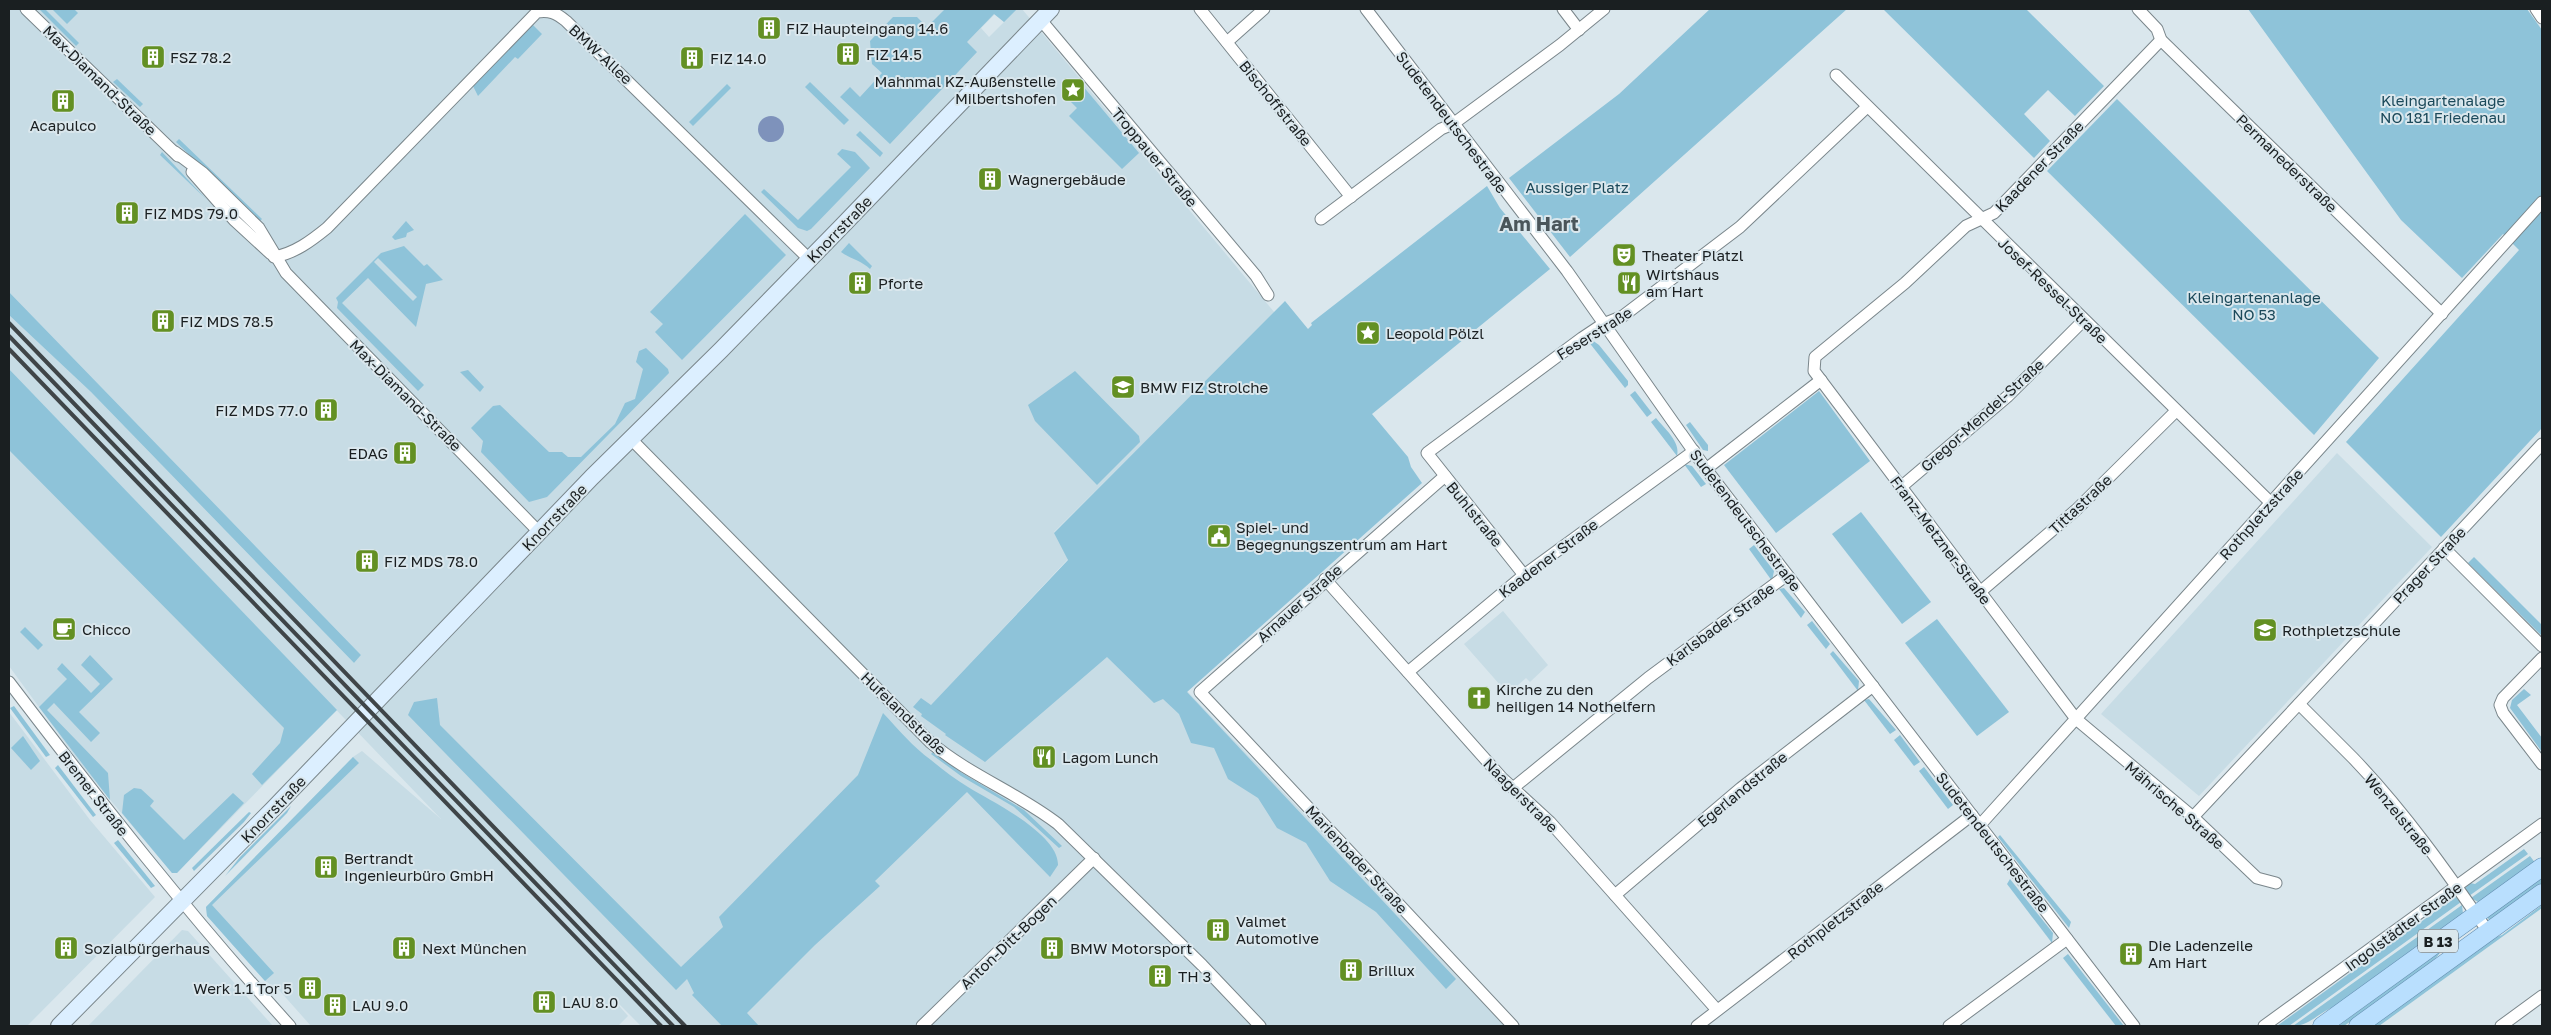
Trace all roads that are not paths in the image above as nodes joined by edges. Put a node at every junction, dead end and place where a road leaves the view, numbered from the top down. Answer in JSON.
{"nodes":[{"id":1,"x":26,"y":9,"type":"edge"},
{"id":2,"x":1200,"y":9,"type":"edge"},
{"id":3,"x":1264,"y":9,"type":"edge"},
{"id":4,"x":1366,"y":9,"type":"edge"},
{"id":5,"x":1563,"y":9,"type":"edge"},
{"id":6,"x":1604,"y":9,"type":"edge"},
{"id":7,"x":2138,"y":9,"type":"edge"},
{"id":8,"x":2536,"y":9,"type":"edge"},
{"id":9,"x":1045,"y":14,"type":"edge"},
{"id":10,"x":2542,"y":18,"type":"edge"},
{"id":11,"x":1579,"y":30,"type":"junction"},
{"id":12,"x":2162,"y":40,"type":"junction"},
{"id":13,"x":1227,"y":42,"type":"junction"},
{"id":14,"x":1836,"y":76,"type":"dead end"},
{"id":15,"x":1867,"y":107,"type":"junction"},
{"id":16,"x":1453,"y":124,"type":"junction"},
{"id":17,"x":1351,"y":197,"type":"junction"},
{"id":18,"x":2542,"y":202,"type":"edge"},
{"id":19,"x":1981,"y":218,"type":"junction"},
{"id":20,"x":1321,"y":219,"type":"dead end"},
{"id":21,"x":274,"y":256,"type":"junction"},
{"id":22,"x":809,"y":259,"type":"junction"},
{"id":23,"x":1268,"y":296,"type":"dead end"},
{"id":24,"x":2442,"y":314,"type":"junction"},
{"id":25,"x":2084,"y":320,"type":"junction"},
{"id":26,"x":1603,"y":324,"type":"junction"},
{"id":27,"x":1815,"y":357,"type":"joint"},
{"id":28,"x":1822,"y":380,"type":"junction"},
{"id":29,"x":2176,"y":411,"type":"junction"},
{"id":30,"x":631,"y":439,"type":"junction"},
{"id":31,"x":2542,"y":444,"type":"edge"},
{"id":32,"x":1694,"y":451,"type":"junction"},
{"id":33,"x":1427,"y":453,"type":"joint"},
{"id":34,"x":1706,"y":468,"type":"junction"},
{"id":35,"x":1444,"y":476,"type":"junction"},
{"id":36,"x":1901,"y":487,"type":"junction"},
{"id":37,"x":2271,"y":503,"type":"junction"},
{"id":38,"x":539,"y":532,"type":"junction"},
{"id":39,"x":2444,"y":548,"type":"junction"},
{"id":40,"x":1788,"y":574,"type":"junction"},
{"id":41,"x":1524,"y":575,"type":"junction"},
{"id":42,"x":1325,"y":579,"type":"junction"},
{"id":43,"x":1980,"y":592,"type":"junction"},
{"id":44,"x":2542,"y":646,"type":"edge"},
{"id":45,"x":2542,"y":658,"type":"edge"},
{"id":46,"x":1408,"y":672,"type":"junction"},
{"id":47,"x":9,"y":682,"type":"edge"},
{"id":48,"x":1873,"y":686,"type":"junction"},
{"id":49,"x":1200,"y":692,"type":"joint"},
{"id":50,"x":2299,"y":704,"type":"junction"},
{"id":51,"x":2076,"y":719,"type":"junction"},
{"id":52,"x":2542,"y":764,"type":"edge"},
{"id":53,"x":1513,"y":788,"type":"junction"},
{"id":54,"x":1972,"y":815,"type":"junction"},
{"id":55,"x":2193,"y":818,"type":"junction"},
{"id":56,"x":2542,"y":824,"type":"edge"},
{"id":57,"x":1980,"y":826,"type":"junction"},
{"id":58,"x":1094,"y":858,"type":"junction"},
{"id":59,"x":2542,"y":867,"type":"edge"},
{"id":60,"x":2276,"y":883,"type":"dead end"},
{"id":61,"x":2457,"y":887,"type":"junction"},
{"id":62,"x":2542,"y":893,"type":"edge"},
{"id":63,"x":1615,"y":895,"type":"junction"},
{"id":64,"x":182,"y":902,"type":"junction"},
{"id":65,"x":2476,"y":913,"type":"junction"},
{"id":66,"x":2489,"y":932,"type":"junction"},
{"id":67,"x":2068,"y":939,"type":"junction"},
{"id":68,"x":2542,"y":996,"type":"edge"},
{"id":69,"x":1717,"y":1010,"type":"junction"},
{"id":70,"x":59,"y":1026,"type":"edge"},
{"id":71,"x":290,"y":1026,"type":"edge"},
{"id":72,"x":922,"y":1026,"type":"edge"},
{"id":73,"x":1260,"y":1026,"type":"edge"},
{"id":74,"x":1513,"y":1026,"type":"edge"},
{"id":75,"x":1698,"y":1026,"type":"edge"},
{"id":76,"x":1949,"y":1026,"type":"edge"},
{"id":77,"x":2134,"y":1026,"type":"edge"},
{"id":78,"x":2264,"y":1026,"type":"edge"},
{"id":79,"x":2322,"y":1026,"type":"edge"},
{"id":80,"x":2358,"y":1026,"type":"edge"},
{"id":81,"x":2500,"y":1026,"type":"edge"}],
"edges":[{"from":1,"to":21,"type":"street","name":"Max-Diamand-Straße"},
{"from":2,"to":13,"type":"street","name":"Bischoffstraße"},
{"from":3,"to":13,"type":"street"},
{"from":4,"to":16,"type":"street","name":"Sudetendeutschestraße"},
{"from":5,"to":11,"type":"street"},
{"from":6,"to":11,"type":"street"},
{"from":7,"to":12,"type":"street","name":"Permanederstraße"},
{"from":8,"to":10,"type":"street"},
{"from":9,"to":22,"type":"street","name":"Knorrstraße"},
{"from":9,"to":23,"type":"street","name":"Troppauer Straße"},
{"from":11,"to":16,"type":"street"},
{"from":12,"to":19,"type":"street","name":"Kaadener Straße"},
{"from":12,"to":24,"type":"street","name":"Permanederstraße"},
{"from":13,"to":17,"type":"street","name":"Bischoffstraße"},
{"from":14,"to":15,"type":"street","name":"Josef-Ressel-Straße"},
{"from":15,"to":19,"type":"street","name":"Josef-Ressel-Straße"},
{"from":15,"to":26,"type":"street","name":"Feserstraße"},
{"from":16,"to":17,"type":"street"},
{"from":16,"to":26,"type":"street","name":"Sudetendeutschestraße"},
{"from":17,"to":20,"type":"street"},
{"from":18,"to":24,"type":"street","name":"Rothpletzstraße"},
{"from":19,"to":25,"type":"street","name":"Josef-Ressel-Straße"},
{"from":19,"to":27,"type":"street","name":"Kaadener Straße"},
{"from":21,"to":22,"type":"street","name":"BMW-Allee"},
{"from":21,"to":38,"type":"street","name":"Max-Diamand-Straße"},
{"from":22,"to":30,"type":"street","name":"Knorrstraße"},
{"from":24,"to":37,"type":"street","name":"Rothpletzstraße"},
{"from":25,"to":29,"type":"street","name":"Josef-Ressel-Straße"},
{"from":25,"to":36,"type":"street","name":"Gregor-Mendel-Straße"},
{"from":26,"to":32,"type":"street","name":"Sudetendeutschestraße"},
{"from":26,"to":33,"type":"street","name":"Feserstraße"},
{"from":27,"to":28,"type":"street","name":"Franz-Metzner-Straße"},
{"from":28,"to":34,"type":"street"},
{"from":28,"to":36,"type":"street","name":"Franz-Metzner-Straße"},
{"from":29,"to":37,"type":"street","name":"Josef-Ressel-Straße"},
{"from":29,"to":43,"type":"street","name":"Tittastraße"},
{"from":30,"to":38,"type":"street","name":"Knorrstraße"},
{"from":30,"to":58,"type":"street","name":"Hufelandstraße"},
{"from":31,"to":39,"type":"street","name":"Prager Straße"},
{"from":32,"to":34,"type":"street","name":"Sudetendeutschestraße"},
{"from":32,"to":41,"type":"street","name":"Kaadener Straße"},
{"from":33,"to":35,"type":"street","name":"Buhlstraße"},
{"from":34,"to":40,"type":"street","name":"Sudetendeutschestraße"},
{"from":35,"to":41,"type":"street","name":"Buhlstraße"},
{"from":35,"to":42,"type":"street","name":"Arnauer Straße"},
{"from":36,"to":43,"type":"street","name":"Franz-Metzner-Straße"},
{"from":37,"to":51,"type":"street","name":"Rothpletzstraße"},
{"from":38,"to":64,"type":"street","name":"Knorrstraße"},
{"from":39,"to":44,"type":"street"},
{"from":39,"to":50,"type":"street","name":"Prager Straße"},
{"from":40,"to":48,"type":"street","name":"Sudetendeutschestraße"},
{"from":40,"to":53,"type":"street","name":"Karlsbader Straße"},
{"from":41,"to":46,"type":"street","name":"Kaadener Straße"},
{"from":42,"to":46,"type":"street","name":"Naagerstraße"},
{"from":42,"to":49,"type":"street","name":"Arnauer Straße"},
{"from":43,"to":51,"type":"street","name":"Franz-Metzner-Straße"},
{"from":45,"to":52,"type":"street"},
{"from":46,"to":53,"type":"street","name":"Naagerstraße"},
{"from":47,"to":64,"type":"street","name":"Bremer Straße"},
{"from":48,"to":54,"type":"street","name":"Sudetendeutschestraße"},
{"from":48,"to":63,"type":"street","name":"Egerlandstraße"},
{"from":49,"to":74,"type":"street","name":"Marienbader Straße"},
{"from":50,"to":55,"type":"street","name":"Prager Straße"},
{"from":50,"to":61,"type":"street","name":"Wenzelstraße"},
{"from":51,"to":55,"type":"street","name":"Mährische Straße"},
{"from":51,"to":57,"type":"street","name":"Rothpletzstraße"},
{"from":53,"to":63,"type":"street","name":"Naagerstraße"},
{"from":54,"to":57,"type":"street","name":"Sudetendeutschestraße"},
{"from":54,"to":69,"type":"street","name":"Rothpletzstraße"},
{"from":55,"to":60,"type":"street","name":"Mährische Straße"},
{"from":56,"to":61,"type":"street","name":"Ingolstädter Straße"},
{"from":57,"to":67,"type":"street","name":"Sudetendeutschestraße"},
{"from":58,"to":72,"type":"street","name":"Anton-Ditt-Bogen"},
{"from":58,"to":73,"type":"street","name":"Hufelandstraße"},
{"from":59,"to":65,"type":"main road","number":"B 13"},
{"from":61,"to":65,"type":"street","name":"Wenzelstraße"},
{"from":61,"to":78,"type":"street","name":"Ingolstädter Straße"},
{"from":62,"to":66,"type":"main road","number":"B 13"},
{"from":63,"to":69,"type":"street","name":"Naagerstraße"},
{"from":64,"to":70,"type":"street","name":"Knorrstraße"},
{"from":64,"to":71,"type":"street","name":"Bremer Straße"},
{"from":65,"to":66,"type":"street","name":"Wenzelstraße"},
{"from":65,"to":79,"type":"main road","number":"B 13"},
{"from":66,"to":80,"type":"main road","number":"B 13"},
{"from":67,"to":76,"type":"street"},
{"from":67,"to":77,"type":"street","name":"Sudetendeutschestraße"},
{"from":68,"to":81,"type":"street"},
{"from":69,"to":75,"type":"street","name":"Rothpletzstraße"}]}
